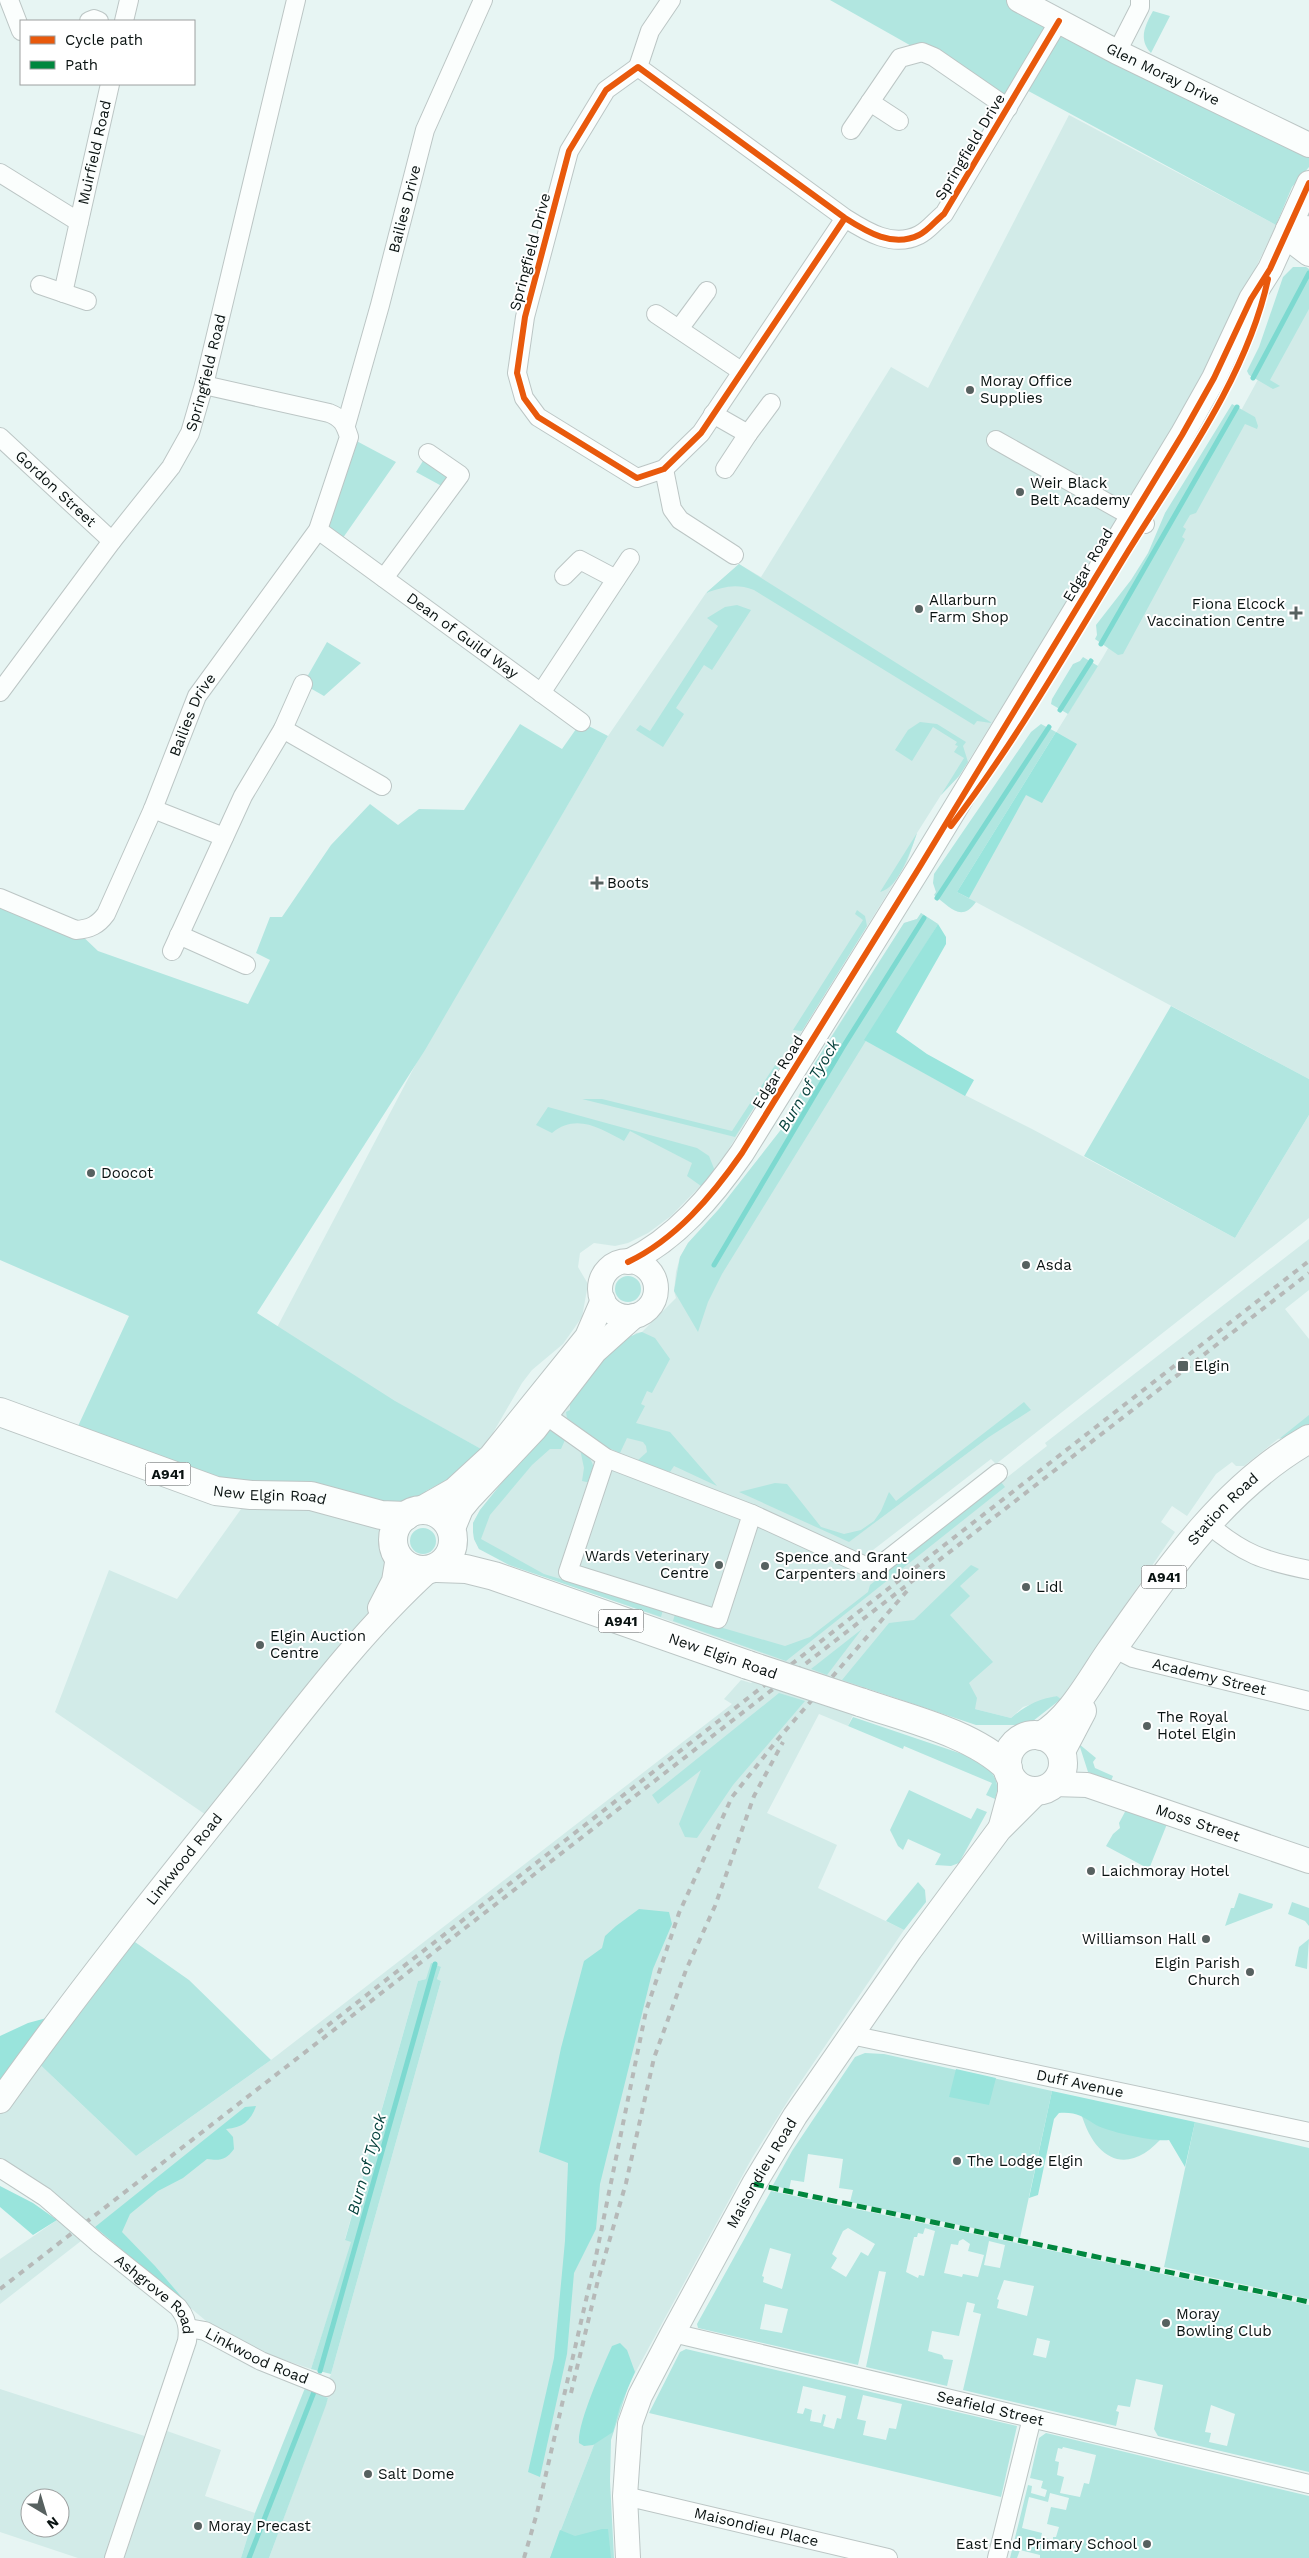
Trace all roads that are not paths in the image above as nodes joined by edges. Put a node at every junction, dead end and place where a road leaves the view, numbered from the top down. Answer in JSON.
{"nodes":[{"id":1,"x":9,"y":0,"type":"edge"},
{"id":2,"x":129,"y":0,"type":"edge"},
{"id":3,"x":296,"y":0,"type":"edge"},
{"id":4,"x":483,"y":0,"type":"edge"},
{"id":5,"x":671,"y":0,"type":"edge"},
{"id":6,"x":1019,"y":0,"type":"edge"},
{"id":7,"x":1140,"y":0,"type":"edge"},
{"id":8,"x":124,"y":20,"type":"edge"},
{"id":9,"x":1059,"y":21,"type":"junction"},
{"id":10,"x":20,"y":28,"type":"edge"},
{"id":11,"x":1117,"y":52,"type":"junction"},
{"id":12,"x":638,"y":67,"type":"junction"},
{"id":13,"x":110,"y":85,"type":"edge"},
{"id":14,"x":870,"y":102,"type":"junction"},
{"id":15,"x":1008,"y":108,"type":"junction"},
{"id":16,"x":899,"y":120,"type":"dead end"},
{"id":17,"x":851,"y":130,"type":"dead end"},
{"id":18,"x":1309,"y":145,"type":"edge"},
{"id":19,"x":0,"y":173,"type":"edge"},
{"id":20,"x":1309,"y":183,"type":"edge"},
{"id":21,"x":845,"y":218,"type":"junction"},
{"id":22,"x":78,"y":222,"type":"junction"},
{"id":23,"x":1302,"y":233,"type":"edge"},
{"id":24,"x":40,"y":285,"type":"dead end"},
{"id":25,"x":707,"y":291,"type":"dead end"},
{"id":26,"x":63,"y":293,"type":"junction"},
{"id":27,"x":87,"y":301,"type":"dead end"},
{"id":28,"x":656,"y":314,"type":"dead end"},
{"id":29,"x":679,"y":330,"type":"junction"},
{"id":30,"x":741,"y":371,"type":"junction"},
{"id":31,"x":204,"y":385,"type":"junction"},
{"id":32,"x":771,"y":402,"type":"dead end"},
{"id":33,"x":713,"y":414,"type":"junction"},
{"id":34,"x":346,"y":425,"type":"junction"},
{"id":35,"x":748,"y":434,"type":"junction"},
{"id":36,"x":0,"y":437,"type":"edge"},
{"id":37,"x":996,"y":440,"type":"dead end"},
{"id":38,"x":428,"y":454,"type":"dead end"},
{"id":39,"x":725,"y":469,"type":"dead end"},
{"id":40,"x":664,"y":470,"type":"junction"},
{"id":41,"x":1138,"y":520,"type":"junction"},
{"id":42,"x":318,"y":530,"type":"junction"},
{"id":43,"x":112,"y":541,"type":"junction"},
{"id":44,"x":734,"y":555,"type":"dead end"},
{"id":45,"x":630,"y":558,"type":"dead end"},
{"id":46,"x":564,"y":576,"type":"dead end"},
{"id":47,"x":384,"y":578,"type":"junction"},
{"id":48,"x":616,"y":579,"type":"junction"},
{"id":49,"x":303,"y":684,"type":"dead end"},
{"id":50,"x":0,"y":692,"type":"edge"},
{"id":51,"x":542,"y":693,"type":"junction"},
{"id":52,"x":581,"y":722,"type":"dead end"},
{"id":53,"x":282,"y":729,"type":"junction"},
{"id":54,"x":382,"y":786,"type":"dead end"},
{"id":55,"x":153,"y":810,"type":"junction"},
{"id":56,"x":224,"y":837,"type":"junction"},
{"id":57,"x":0,"y":898,"type":"edge"},
{"id":58,"x":179,"y":935,"type":"junction"},
{"id":59,"x":172,"y":952,"type":"dead end"},
{"id":60,"x":246,"y":965,"type":"dead end"},
{"id":61,"x":684,"y":1223,"type":"junction"},
{"id":62,"x":628,"y":1262,"type":"junction"},
{"id":63,"x":654,"y":1278,"type":"junction"},
{"id":64,"x":604,"y":1300,"type":"junction"},
{"id":65,"x":634,"y":1316,"type":"junction"},
{"id":66,"x":538,"y":1410,"type":"junction"},
{"id":67,"x":0,"y":1412,"type":"edge"},
{"id":68,"x":1309,"y":1439,"type":"edge"},
{"id":69,"x":1309,"y":1453,"type":"edge"},
{"id":70,"x":606,"y":1458,"type":"junction"},
{"id":71,"x":998,"y":1473,"type":"dead end"},
{"id":72,"x":342,"y":1504,"type":"junction"},
{"id":73,"x":411,"y":1513,"type":"junction"},
{"id":74,"x":752,"y":1514,"type":"junction"},
{"id":75,"x":1212,"y":1528,"type":"junction"},
{"id":76,"x":453,"y":1534,"type":"junction"},
{"id":77,"x":396,"y":1552,"type":"junction"},
{"id":78,"x":433,"y":1569,"type":"junction"},
{"id":79,"x":1309,"y":1570,"type":"edge"},
{"id":80,"x":494,"y":1576,"type":"junction"},
{"id":81,"x":374,"y":1624,"type":"junction"},
{"id":82,"x":1118,"y":1651,"type":"junction"},
{"id":83,"x":1309,"y":1701,"type":"edge"},
{"id":84,"x":952,"y":1734,"type":"junction"},
{"id":85,"x":1046,"y":1760,"type":"junction"},
{"id":86,"x":1009,"y":1771,"type":"junction"},
{"id":87,"x":999,"y":1830,"type":"junction"},
{"id":88,"x":1309,"y":1861,"type":"edge"},
{"id":89,"x":851,"y":2035,"type":"junction"},
{"id":90,"x":0,"y":2100,"type":"edge"},
{"id":91,"x":1309,"y":2132,"type":"edge"},
{"id":92,"x":0,"y":2168,"type":"edge"},
{"id":93,"x":188,"y":2328,"type":"junction"},
{"id":94,"x":673,"y":2333,"type":"junction"},
{"id":95,"x":326,"y":2387,"type":"dead end"},
{"id":96,"x":1032,"y":2418,"type":"junction"},
{"id":97,"x":1309,"y":2484,"type":"edge"},
{"id":98,"x":625,"y":2496,"type":"junction"},
{"id":99,"x":114,"y":2558,"type":"edge"},
{"id":100,"x":628,"y":2558,"type":"edge"},
{"id":101,"x":888,"y":2558,"type":"edge"},
{"id":102,"x":997,"y":2558,"type":"edge"}],
"edges":[{"from":1,"to":10,"type":"street"},
{"from":2,"to":8,"type":"street"},
{"from":3,"to":31,"type":"street","name":"Springfield Road"},
{"from":4,"to":34,"type":"street","name":"Bailies Drive"},
{"from":5,"to":12,"type":"street"},
{"from":6,"to":9,"type":"street","name":"Glen Moray Drive"},
{"from":7,"to":11,"type":"street"},
{"from":9,"to":11,"type":"street","name":"Glen Moray Drive"},
{"from":9,"to":15,"type":"street","name":"Springfield Drive"},
{"from":11,"to":18,"type":"street","name":"Glen Moray Drive"},
{"from":12,"to":21,"type":"street","name":"Springfield Drive"},
{"from":12,"to":40,"type":"street","name":"Springfield Drive"},
{"from":13,"to":22,"type":"street","name":"Muirfield Road"},
{"from":14,"to":15,"type":"street"},
{"from":14,"to":16,"type":"street"},
{"from":14,"to":17,"type":"street"},
{"from":15,"to":21,"type":"street","name":"Springfield Drive"},
{"from":19,"to":22,"type":"street","name":"Muirfield Road"},
{"from":20,"to":23,"type":"street"},
{"from":21,"to":30,"type":"street","name":"Springfield Drive"},
{"from":22,"to":26,"type":"street","name":"Muirfield Road"},
{"from":23,"to":41,"type":"street","name":"Edgar Road"},
{"from":24,"to":26,"type":"street"},
{"from":25,"to":29,"type":"street"},
{"from":26,"to":27,"type":"street"},
{"from":28,"to":29,"type":"street"},
{"from":29,"to":30,"type":"street"},
{"from":30,"to":33,"type":"street","name":"Springfield Drive"},
{"from":31,"to":34,"type":"street"},
{"from":31,"to":43,"type":"street","name":"Springfield Road"},
{"from":32,"to":35,"type":"street"},
{"from":33,"to":35,"type":"street"},
{"from":33,"to":40,"type":"street","name":"Springfield Drive"},
{"from":34,"to":42,"type":"street","name":"Bailies Drive"},
{"from":35,"to":39,"type":"street"},
{"from":36,"to":43,"type":"street","name":"Gordon Street"},
{"from":37,"to":41,"type":"street"},
{"from":38,"to":47,"type":"street"},
{"from":40,"to":44,"type":"street"},
{"from":41,"to":61,"type":"street","name":"Edgar Road"},
{"from":42,"to":47,"type":"street","name":"Dean of Guild Way"},
{"from":42,"to":55,"type":"street","name":"Bailies Drive"},
{"from":43,"to":50,"type":"street","name":"Springfield Road"},
{"from":45,"to":48,"type":"street"},
{"from":46,"to":48,"type":"street"},
{"from":47,"to":51,"type":"street","name":"Dean of Guild Way"},
{"from":48,"to":51,"type":"street"},
{"from":49,"to":53,"type":"street"},
{"from":51,"to":52,"type":"street","name":"Dean of Guild Way"},
{"from":53,"to":54,"type":"street"},
{"from":53,"to":56,"type":"street"},
{"from":55,"to":56,"type":"street"},
{"from":55,"to":57,"type":"street","name":"Bailies Drive"},
{"from":56,"to":58,"type":"street"},
{"from":58,"to":59,"type":"street"},
{"from":58,"to":60,"type":"street"},
{"from":61,"to":62,"type":"street","name":"Edgar Road"},
{"from":61,"to":63,"type":"street","name":"Edgar Road"},
{"from":62,"to":63,"type":"street"},
{"from":62,"to":64,"type":"street"},
{"from":63,"to":65,"type":"street"},
{"from":64,"to":65,"type":"street"},
{"from":64,"to":66,"type":"street"},
{"from":65,"to":66,"type":"street"},
{"from":66,"to":70,"type":"street"},
{"from":66,"to":73,"type":"street"},
{"from":66,"to":76,"type":"street"},
{"from":67,"to":72,"type":"main road","name":"New Elgin Road","number":"A941"},
{"from":68,"to":75,"type":"main road","name":"Station Road","number":"A941"},
{"from":69,"to":75,"type":"main road","name":"Station Road","number":"A941"},
{"from":70,"to":74,"type":"street"},
{"from":70,"to":74,"type":"street"},
{"from":71,"to":74,"type":"street"},
{"from":72,"to":73,"type":"main road","name":"New Elgin Road","number":"A941"},
{"from":72,"to":77,"type":"main road","name":"New Elgin Road","number":"A941"},
{"from":73,"to":76,"type":"main road"},
{"from":73,"to":77,"type":"main road"},
{"from":75,"to":79,"type":"street"},
{"from":75,"to":82,"type":"main road","name":"Station Road","number":"A941"},
{"from":76,"to":78,"type":"main road"},
{"from":76,"to":80,"type":"main road","name":"New Elgin Road","number":"A941"},
{"from":77,"to":78,"type":"main road"},
{"from":77,"to":81,"type":"street","name":"Linkwood Road"},
{"from":78,"to":80,"type":"main road","name":"New Elgin Road","number":"A941"},
{"from":78,"to":81,"type":"street","name":"Linkwood Road"},
{"from":80,"to":84,"type":"main road","name":"New Elgin Road","number":"A941","bridge":true},
{"from":81,"to":90,"type":"street","name":"Linkwood Road"},
{"from":82,"to":83,"type":"street","name":"Academy Street"},
{"from":82,"to":85,"type":"main road","name":"Station Road","number":"A941"},
{"from":84,"to":85,"type":"main road","name":"New Elgin Road","number":"A941"},
{"from":84,"to":86,"type":"main road","name":"New Elgin Road","number":"A941"},
{"from":85,"to":86,"type":"main road","name":"Station Road"},
{"from":85,"to":86,"type":"main road","name":"New Elgin Road"},
{"from":85,"to":87,"type":"street","name":"Maisondieu Road"},
{"from":85,"to":88,"type":"street","name":"Moss Street"},
{"from":86,"to":87,"type":"street","name":"Maisondieu Road"},
{"from":87,"to":89,"type":"street","name":"Maisondieu Road"},
{"from":89,"to":91,"type":"street","name":"Duff Avenue"},
{"from":89,"to":94,"type":"street","name":"Maisondieu Road"},
{"from":92,"to":93,"type":"street","name":"Ashgrove Road","bridge":true},
{"from":93,"to":95,"type":"street","name":"Linkwood Road"},
{"from":93,"to":99,"type":"street","name":"Ashgrove Road"},
{"from":94,"to":96,"type":"street","name":"Seafield Street"},
{"from":94,"to":98,"type":"street","name":"Maisondieu Road"},
{"from":96,"to":97,"type":"street","name":"Seafield Street"},
{"from":96,"to":102,"type":"street"},
{"from":98,"to":100,"type":"street","name":"Maisondieu Road"},
{"from":98,"to":101,"type":"street","name":"Maisondieu Place"}]}
